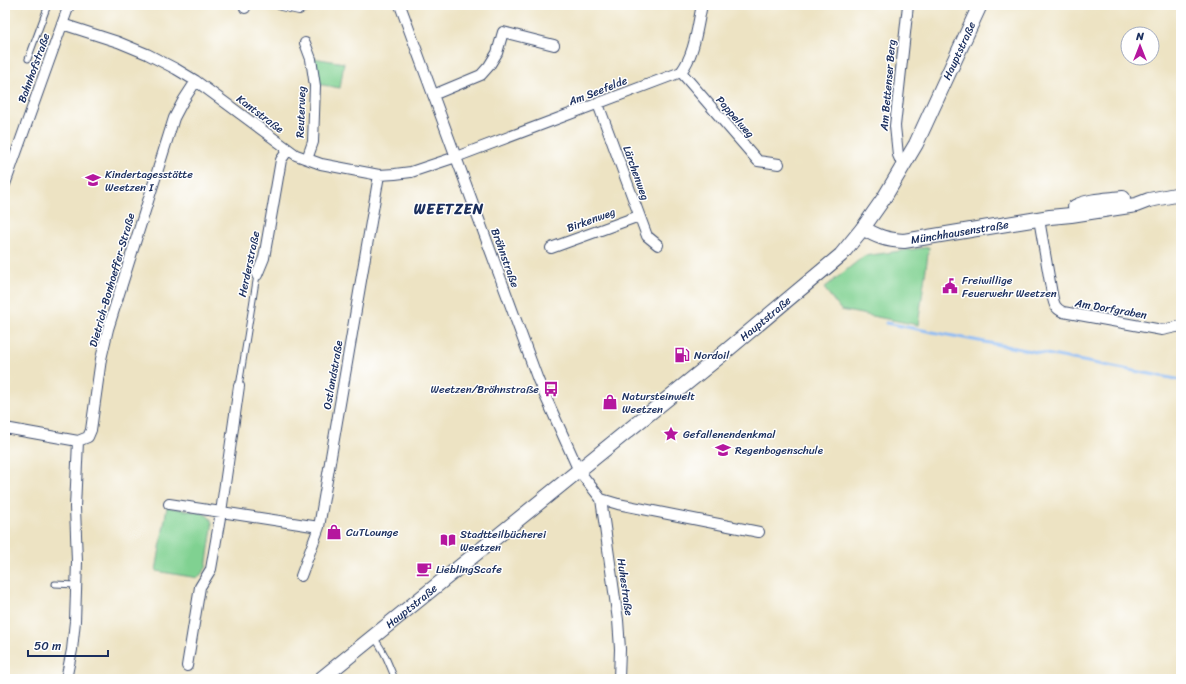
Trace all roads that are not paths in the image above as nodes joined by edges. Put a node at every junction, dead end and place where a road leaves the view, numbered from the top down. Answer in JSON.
{"nodes":[{"id":1,"x":48,"y":5,"type":"edge"},
{"id":2,"x":69,"y":5,"type":"edge"},
{"id":3,"x":281,"y":5,"type":"edge"},
{"id":4,"x":303,"y":5,"type":"edge"},
{"id":5,"x":400,"y":5,"type":"edge"},
{"id":6,"x":702,"y":5,"type":"edge"},
{"id":7,"x":908,"y":5,"type":"edge"},
{"id":8,"x":980,"y":5,"type":"edge"},
{"id":9,"x":62,"y":24,"type":"junction"},
{"id":10,"x":305,"y":43,"type":"dead end"},
{"id":11,"x":554,"y":45,"type":"dead end"},
{"id":12,"x":28,"y":59,"type":"dead end"},
{"id":13,"x":681,"y":72,"type":"junction"},
{"id":14,"x":196,"y":81,"type":"junction"},
{"id":15,"x":433,"y":95,"type":"junction"},
{"id":16,"x":598,"y":104,"type":"junction"},
{"id":17,"x":288,"y":150,"type":"junction"},
{"id":18,"x":456,"y":157,"type":"junction"},
{"id":19,"x":307,"y":159,"type":"junction"},
{"id":20,"x":779,"y":164,"type":"dead end"},
{"id":21,"x":903,"y":166,"type":"junction"},
{"id":22,"x":379,"y":175,"type":"junction"},
{"id":23,"x":5,"y":184,"type":"edge"},
{"id":24,"x":1181,"y":194,"type":"edge"},
{"id":25,"x":639,"y":216,"type":"junction"},
{"id":26,"x":1039,"y":219,"type":"junction"},
{"id":27,"x":863,"y":228,"type":"junction"},
{"id":28,"x":658,"y":245,"type":"dead end"},
{"id":29,"x":551,"y":248,"type":"dead end"},
{"id":30,"x":257,"y":275,"type":"joint"},
{"id":31,"x":1181,"y":326,"type":"edge"},
{"id":32,"x":239,"y":386,"type":"joint"},
{"id":33,"x":5,"y":428,"type":"edge"},
{"id":34,"x":78,"y":441,"type":"junction"},
{"id":35,"x":579,"y":471,"type":"junction"},
{"id":36,"x":601,"y":499,"type":"junction"},
{"id":37,"x":169,"y":504,"type":"dead end"},
{"id":38,"x":221,"y":512,"type":"junction"},
{"id":39,"x":319,"y":527,"type":"junction"},
{"id":40,"x":760,"y":532,"type":"dead end"},
{"id":41,"x":301,"y":576,"type":"dead end"},
{"id":42,"x":55,"y":584,"type":"dead end"},
{"id":43,"x":76,"y":585,"type":"junction"},
{"id":44,"x":373,"y":636,"type":"junction"},
{"id":45,"x":187,"y":666,"type":"dead end"},
{"id":46,"x":66,"y":679,"type":"edge"},
{"id":47,"x":321,"y":679,"type":"edge"},
{"id":48,"x":395,"y":679,"type":"edge"},
{"id":49,"x":619,"y":679,"type":"edge"}],
"edges":[{"from":1,"to":12,"type":"lane"},
{"from":2,"to":9,"type":"street","name":"Bahnhofstraße"},
{"from":3,"to":4,"type":"street"},
{"from":5,"to":15,"type":"street","name":"Bröhnstraße"},
{"from":6,"to":13,"type":"street"},
{"from":7,"to":21,"type":"street","name":"Am Bettenser Berg"},
{"from":8,"to":21,"type":"street","name":"Hauptstraße"},
{"from":9,"to":14,"type":"street","name":"Kantstraße"},
{"from":9,"to":23,"type":"street","name":"Bahnhofstraße"},
{"from":10,"to":19,"type":"street","name":"Reuterweg"},
{"from":11,"to":15,"type":"street"},
{"from":13,"to":16,"type":"street","name":"Am Seefelde"},
{"from":13,"to":20,"type":"street","name":"Pappelweg"},
{"from":14,"to":17,"type":"street","name":"Kantstraße"},
{"from":14,"to":34,"type":"street","name":"Dietrich-Bonhoeffer-Straße"},
{"from":15,"to":18,"type":"street","name":"Bröhnstraße"},
{"from":16,"to":18,"type":"street","name":"Am Seefelde"},
{"from":16,"to":25,"type":"street","name":"Lärchenweg"},
{"from":17,"to":19,"type":"street","name":"Kantstraße"},
{"from":17,"to":30,"type":"street","name":"Herderstraße"},
{"from":18,"to":22,"type":"street","name":"Kantstraße"},
{"from":18,"to":35,"type":"street","name":"Bröhnstraße"},
{"from":19,"to":22,"type":"street","name":"Kantstraße"},
{"from":21,"to":27,"type":"street","name":"Hauptstraße"},
{"from":22,"to":39,"type":"street","name":"Ostlandstraße"},
{"from":24,"to":26,"type":"street","name":"Münchhausenstraße"},
{"from":25,"to":28,"type":"street","name":"Lärchenweg"},
{"from":25,"to":29,"type":"street","name":"Birkenweg"},
{"from":26,"to":27,"type":"street","name":"Münchhausenstraße"},
{"from":26,"to":31,"type":"street","name":"Am Dorfgraben"},
{"from":27,"to":35,"type":"street","name":"Hauptstraße"},
{"from":30,"to":32,"type":"lane","name":"Herderstraße"},
{"from":32,"to":38,"type":"street"},
{"from":33,"to":34,"type":"street"},
{"from":34,"to":43,"type":"street"},
{"from":35,"to":36,"type":"street"},
{"from":35,"to":44,"type":"street","name":"Hauptstraße"},
{"from":36,"to":40,"type":"street"},
{"from":36,"to":49,"type":"street","name":"Huhestraße"},
{"from":37,"to":38,"type":"street"},
{"from":38,"to":39,"type":"street"},
{"from":38,"to":45,"type":"street"},
{"from":39,"to":41,"type":"street","name":"Ostlandstraße"},
{"from":42,"to":43,"type":"lane"},
{"from":43,"to":46,"type":"street"},
{"from":44,"to":47,"type":"street","name":"Hauptstraße"},
{"from":44,"to":48,"type":"lane"}]}
